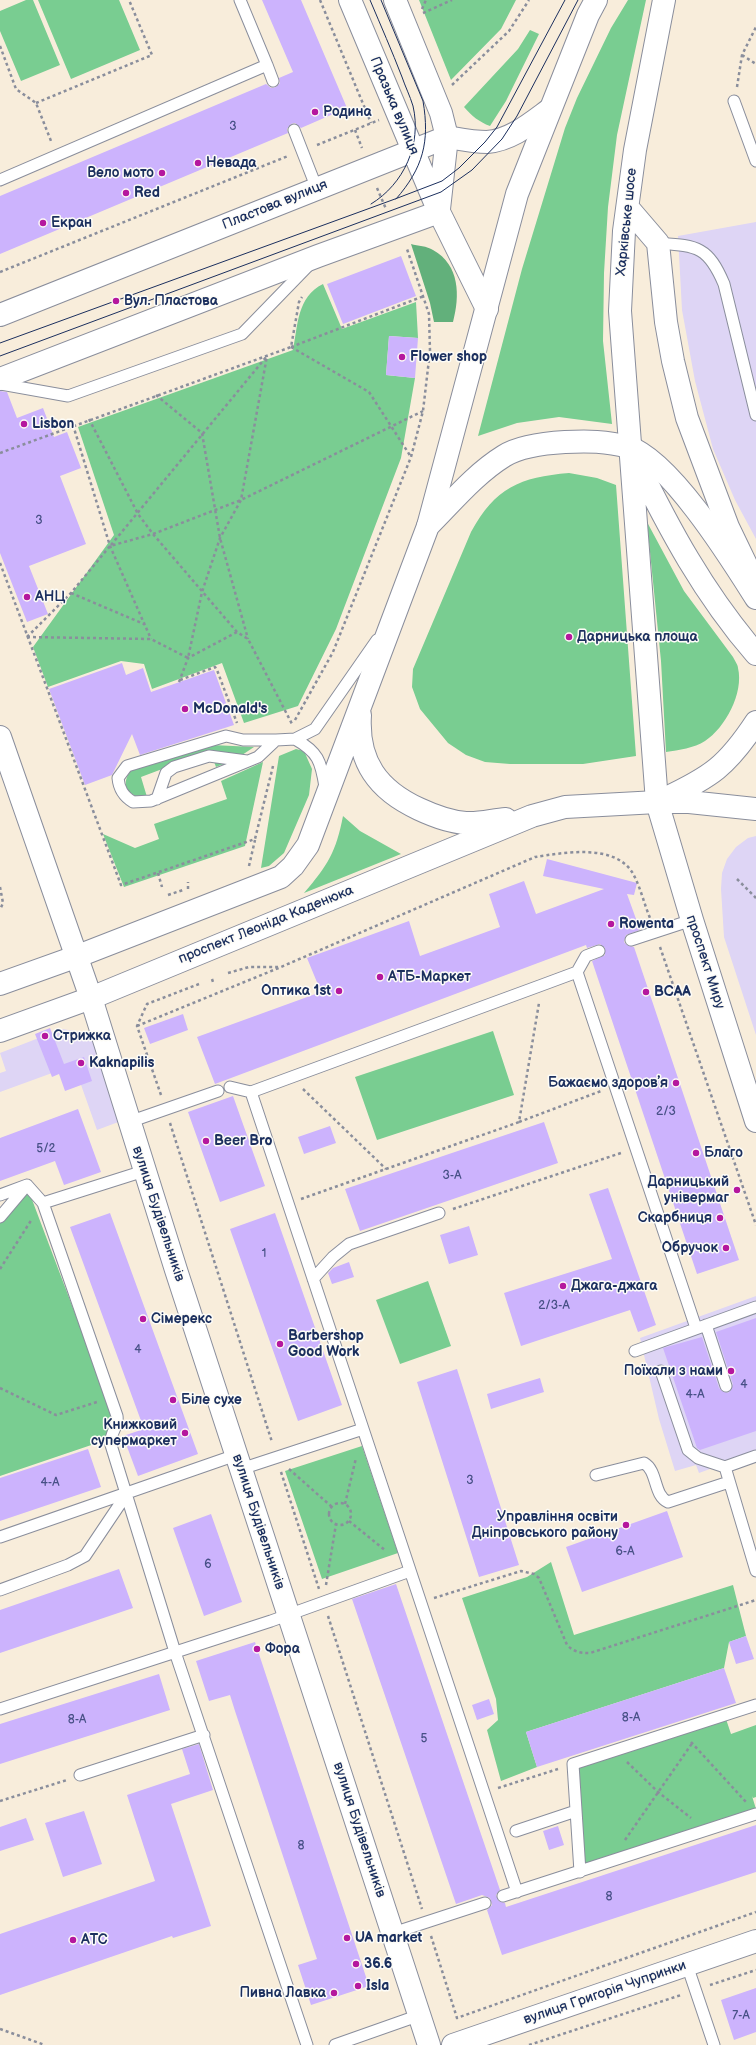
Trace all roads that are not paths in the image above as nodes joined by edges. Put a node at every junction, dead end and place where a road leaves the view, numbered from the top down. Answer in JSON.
{"nodes":[{"id":1,"x":240,"y":0,"type":"edge"},
{"id":2,"x":350,"y":0,"type":"edge"},
{"id":3,"x":395,"y":0,"type":"edge"},
{"id":4,"x":596,"y":0,"type":"edge"},
{"id":5,"x":664,"y":0,"type":"edge"},
{"id":6,"x":267,"y":65,"type":"junction"},
{"id":7,"x":273,"y":81,"type":"dead end"},
{"id":8,"x":734,"y":101,"type":"road end"},
{"id":9,"x":550,"y":110,"type":"junction"},
{"id":10,"x":294,"y":130,"type":"dead end"},
{"id":11,"x":446,"y":137,"type":"junction"},
{"id":12,"x":413,"y":151,"type":"junction"},
{"id":13,"x":756,"y":161,"type":"edge"},
{"id":14,"x":0,"y":180,"type":"edge"},
{"id":15,"x":317,"y":189,"type":"junction"},
{"id":16,"x":628,"y":208,"type":"junction"},
{"id":17,"x":439,"y":212,"type":"junction"},
{"id":18,"x":658,"y":243,"type":"junction"},
{"id":19,"x":318,"y":256,"type":"junction"},
{"id":20,"x":487,"y":309,"type":"junction"},
{"id":21,"x":0,"y":315,"type":"edge"},
{"id":22,"x":0,"y":379,"type":"edge"},
{"id":23,"x":0,"y":384,"type":"edge"},
{"id":24,"x":756,"y":415,"type":"edge"},
{"id":25,"x":630,"y":447,"type":"junction"},
{"id":26,"x":428,"y":526,"type":"junction"},
{"id":27,"x":756,"y":586,"type":"edge"},
{"id":28,"x":756,"y":598,"type":"edge"},
{"id":29,"x":394,"y":616,"type":"junction"},
{"id":30,"x":756,"y":654,"type":"edge"},
{"id":31,"x":361,"y":704,"type":"junction"},
{"id":32,"x":756,"y":722,"type":"edge"},
{"id":33,"x":0,"y":737,"type":"edge"},
{"id":34,"x":295,"y":739,"type":"junction"},
{"id":35,"x":276,"y":740,"type":"junction"},
{"id":36,"x":248,"y":762,"type":"junction"},
{"id":37,"x":326,"y":793,"type":"junction"},
{"id":38,"x":157,"y":799,"type":"junction"},
{"id":39,"x":657,"y":802,"type":"junction"},
{"id":40,"x":756,"y":809,"type":"edge"},
{"id":41,"x":532,"y":816,"type":"junction"},
{"id":42,"x":692,"y":920,"type":"junction"},
{"id":43,"x":632,"y":940,"type":"dead end"},
{"id":44,"x":599,"y":951,"type":"dead end"},
{"id":45,"x":78,"y":956,"type":"junction"},
{"id":46,"x":577,"y":972,"type":"junction"},
{"id":47,"x":0,"y":984,"type":"edge"},
{"id":48,"x":91,"y":998,"type":"junction"},
{"id":49,"x":0,"y":1031,"type":"edge"},
{"id":50,"x":230,"y":1087,"type":"dead end"},
{"id":51,"x":218,"y":1092,"type":"dead end"},
{"id":52,"x":251,"y":1092,"type":"junction"},
{"id":53,"x":756,"y":1121,"type":"edge"},
{"id":54,"x":129,"y":1122,"type":"junction"},
{"id":55,"x":144,"y":1171,"type":"junction"},
{"id":56,"x":27,"y":1185,"type":"junction"},
{"id":57,"x":0,"y":1195,"type":"edge"},
{"id":58,"x":43,"y":1203,"type":"junction"},
{"id":59,"x":439,"y":1213,"type":"road end"},
{"id":60,"x":0,"y":1217,"type":"edge"},
{"id":61,"x":313,"y":1279,"type":"junction"},
{"id":62,"x":756,"y":1306,"type":"edge"},
{"id":63,"x":701,"y":1326,"type":"junction"},
{"id":64,"x":635,"y":1351,"type":"dead end"},
{"id":65,"x":661,"y":1371,"type":"dead end"},
{"id":66,"x":726,"y":1386,"type":"dead end"},
{"id":67,"x":363,"y":1429,"type":"junction"},
{"id":68,"x":756,"y":1456,"type":"edge"},
{"id":69,"x":239,"y":1462,"type":"junction"},
{"id":70,"x":724,"y":1467,"type":"junction"},
{"id":71,"x":596,"y":1475,"type":"dead end"},
{"id":72,"x":729,"y":1482,"type":"junction"},
{"id":73,"x":126,"y":1495,"type":"junction"},
{"id":74,"x":0,"y":1537,"type":"edge"},
{"id":75,"x":410,"y":1571,"type":"junction"},
{"id":76,"x":756,"y":1571,"type":"edge"},
{"id":77,"x":0,"y":1590,"type":"edge"},
{"id":78,"x":288,"y":1614,"type":"junction"},
{"id":79,"x":175,"y":1652,"type":"junction"},
{"id":80,"x":756,"y":1705,"type":"edge"},
{"id":81,"x":0,"y":1709,"type":"edge"},
{"id":82,"x":204,"y":1735,"type":"junction"},
{"id":83,"x":80,"y":1775,"type":"road end"},
{"id":84,"x":753,"y":1810,"type":"edge"},
{"id":85,"x":576,"y":1811,"type":"junction"},
{"id":86,"x":516,"y":1831,"type":"dead end"},
{"id":87,"x":580,"y":1872,"type":"junction"},
{"id":88,"x":517,"y":1892,"type":"junction"},
{"id":89,"x":503,"y":1896,"type":"dead end"},
{"id":90,"x":485,"y":1903,"type":"dead end"},
{"id":91,"x":393,"y":1933,"type":"junction"},
{"id":92,"x":756,"y":1941,"type":"edge"},
{"id":93,"x":687,"y":1965,"type":"junction"},
{"id":94,"x":420,"y":2015,"type":"junction"},
{"id":95,"x":307,"y":2045,"type":"edge"},
{"id":96,"x":335,"y":2045,"type":"edge"},
{"id":97,"x":430,"y":2045,"type":"edge"},
{"id":98,"x":453,"y":2045,"type":"edge"},
{"id":99,"x":714,"y":2045,"type":"edge"}],
"edges":[{"from":1,"to":6,"type":"lane"},
{"from":2,"to":12,"type":"main road","name":"Празька вулиця"},
{"from":3,"to":11,"type":"main road"},
{"from":4,"to":9,"type":"main road"},
{"from":5,"to":16,"type":"main road","name":"Харківське шосе"},
{"from":6,"to":7,"type":"lane"},
{"from":6,"to":14,"type":"lane"},
{"from":8,"to":13,"type":"lane"},
{"from":9,"to":11,"type":"main road"},
{"from":9,"to":20,"type":"main road"},
{"from":10,"to":15,"type":"lane"},
{"from":11,"to":12,"type":"main road","name":"Пластова вулиця"},
{"from":11,"to":17,"type":"main road"},
{"from":12,"to":15,"type":"main road","name":"Пластова вулиця"},
{"from":12,"to":17,"type":"main road","name":"Празька вулиця"},
{"from":15,"to":21,"type":"main road","name":"Пластова вулиця"},
{"from":16,"to":18,"type":"main road"},
{"from":16,"to":25,"type":"main road","name":"Харківське шосе"},
{"from":17,"to":19,"type":"main road"},
{"from":17,"to":20,"type":"main road","name":"Празька вулиця"},
{"from":18,"to":24,"type":"lane"},
{"from":18,"to":27,"type":"main road"},
{"from":19,"to":22,"type":"main road"},
{"from":19,"to":23,"type":"lane"},
{"from":20,"to":26,"type":"main road"},
{"from":25,"to":26,"type":"main road"},
{"from":25,"to":28,"type":"main road"},
{"from":25,"to":30,"type":"main road"},
{"from":25,"to":39,"type":"main road","name":"Харківське шосе"},
{"from":26,"to":29,"type":"main road"},
{"from":29,"to":31,"type":"main road"},
{"from":29,"to":34,"type":"lane"},
{"from":31,"to":37,"type":"main road"},
{"from":31,"to":41,"type":"main road"},
{"from":32,"to":39,"type":"main road"},
{"from":33,"to":45,"type":"main road","name":"вулиця Будівельників"},
{"from":34,"to":35,"type":"lane"},
{"from":34,"to":37,"type":"lane"},
{"from":35,"to":36,"type":"lane"},
{"from":35,"to":38,"type":"lane"},
{"from":36,"to":38,"type":"lane"},
{"from":36,"to":38,"type":"lane"},
{"from":37,"to":45,"type":"main road"},
{"from":39,"to":40,"type":"main road"},
{"from":39,"to":41,"type":"main road"},
{"from":39,"to":42,"type":"main road","name":"проспект Миру"},
{"from":41,"to":48,"type":"main road","name":"проспект Леоніда Каденюка"},
{"from":42,"to":43,"type":"lane"},
{"from":42,"to":53,"type":"main road","name":"проспект Миру"},
{"from":44,"to":46,"type":"lane"},
{"from":45,"to":47,"type":"main road"},
{"from":45,"to":48,"type":"main road","name":"вулиця Будівельників"},
{"from":46,"to":52,"type":"lane"},
{"from":46,"to":63,"type":"lane"},
{"from":48,"to":49,"type":"main road","name":"проспект Леоніда Каденюка"},
{"from":48,"to":54,"type":"main road","name":"вулиця Будівельників"},
{"from":50,"to":52,"type":"lane"},
{"from":51,"to":54,"type":"lane"},
{"from":52,"to":61,"type":"lane"},
{"from":54,"to":55,"type":"main road","name":"вулиця Будівельників"},
{"from":55,"to":58,"type":"lane"},
{"from":55,"to":69,"type":"main road","name":"вулиця Будівельників"},
{"from":56,"to":57,"type":"lane"},
{"from":56,"to":58,"type":"lane"},
{"from":56,"to":60,"type":"lane"},
{"from":58,"to":73,"type":"lane"},
{"from":59,"to":61,"type":"lane"},
{"from":61,"to":67,"type":"lane"},
{"from":62,"to":63,"type":"lane"},
{"from":63,"to":64,"type":"lane"},
{"from":63,"to":66,"type":"lane"},
{"from":65,"to":70,"type":"lane"},
{"from":67,"to":69,"type":"lane"},
{"from":67,"to":75,"type":"lane"},
{"from":68,"to":70,"type":"lane"},
{"from":69,"to":73,"type":"lane"},
{"from":69,"to":78,"type":"main road","name":"вулиця Будівельників"},
{"from":70,"to":72,"type":"lane"},
{"from":71,"to":72,"type":"lane"},
{"from":72,"to":76,"type":"lane"},
{"from":73,"to":74,"type":"lane"},
{"from":73,"to":77,"type":"lane"},
{"from":73,"to":79,"type":"lane"},
{"from":75,"to":78,"type":"lane"},
{"from":75,"to":88,"type":"lane"},
{"from":78,"to":79,"type":"lane"},
{"from":78,"to":91,"type":"main road","name":"вулиця Будівельників"},
{"from":79,"to":81,"type":"lane"},
{"from":79,"to":82,"type":"lane"},
{"from":80,"to":85,"type":"lane"},
{"from":82,"to":83,"type":"lane"},
{"from":82,"to":95,"type":"lane"},
{"from":84,"to":87,"type":"lane"},
{"from":85,"to":86,"type":"lane"},
{"from":85,"to":87,"type":"lane"},
{"from":87,"to":88,"type":"lane"},
{"from":88,"to":89,"type":"lane"},
{"from":90,"to":91,"type":"lane"},
{"from":91,"to":94,"type":"main road","name":"вулиця Будівельників"},
{"from":92,"to":93,"type":"main road","name":"вулиця Григорія Чупринки"},
{"from":93,"to":98,"type":"main road","name":"вулиця Григорія Чупринки"},
{"from":93,"to":99,"type":"lane"},
{"from":94,"to":96,"type":"lane"},
{"from":94,"to":97,"type":"main road","name":"вулиця Будівельників"}]}
